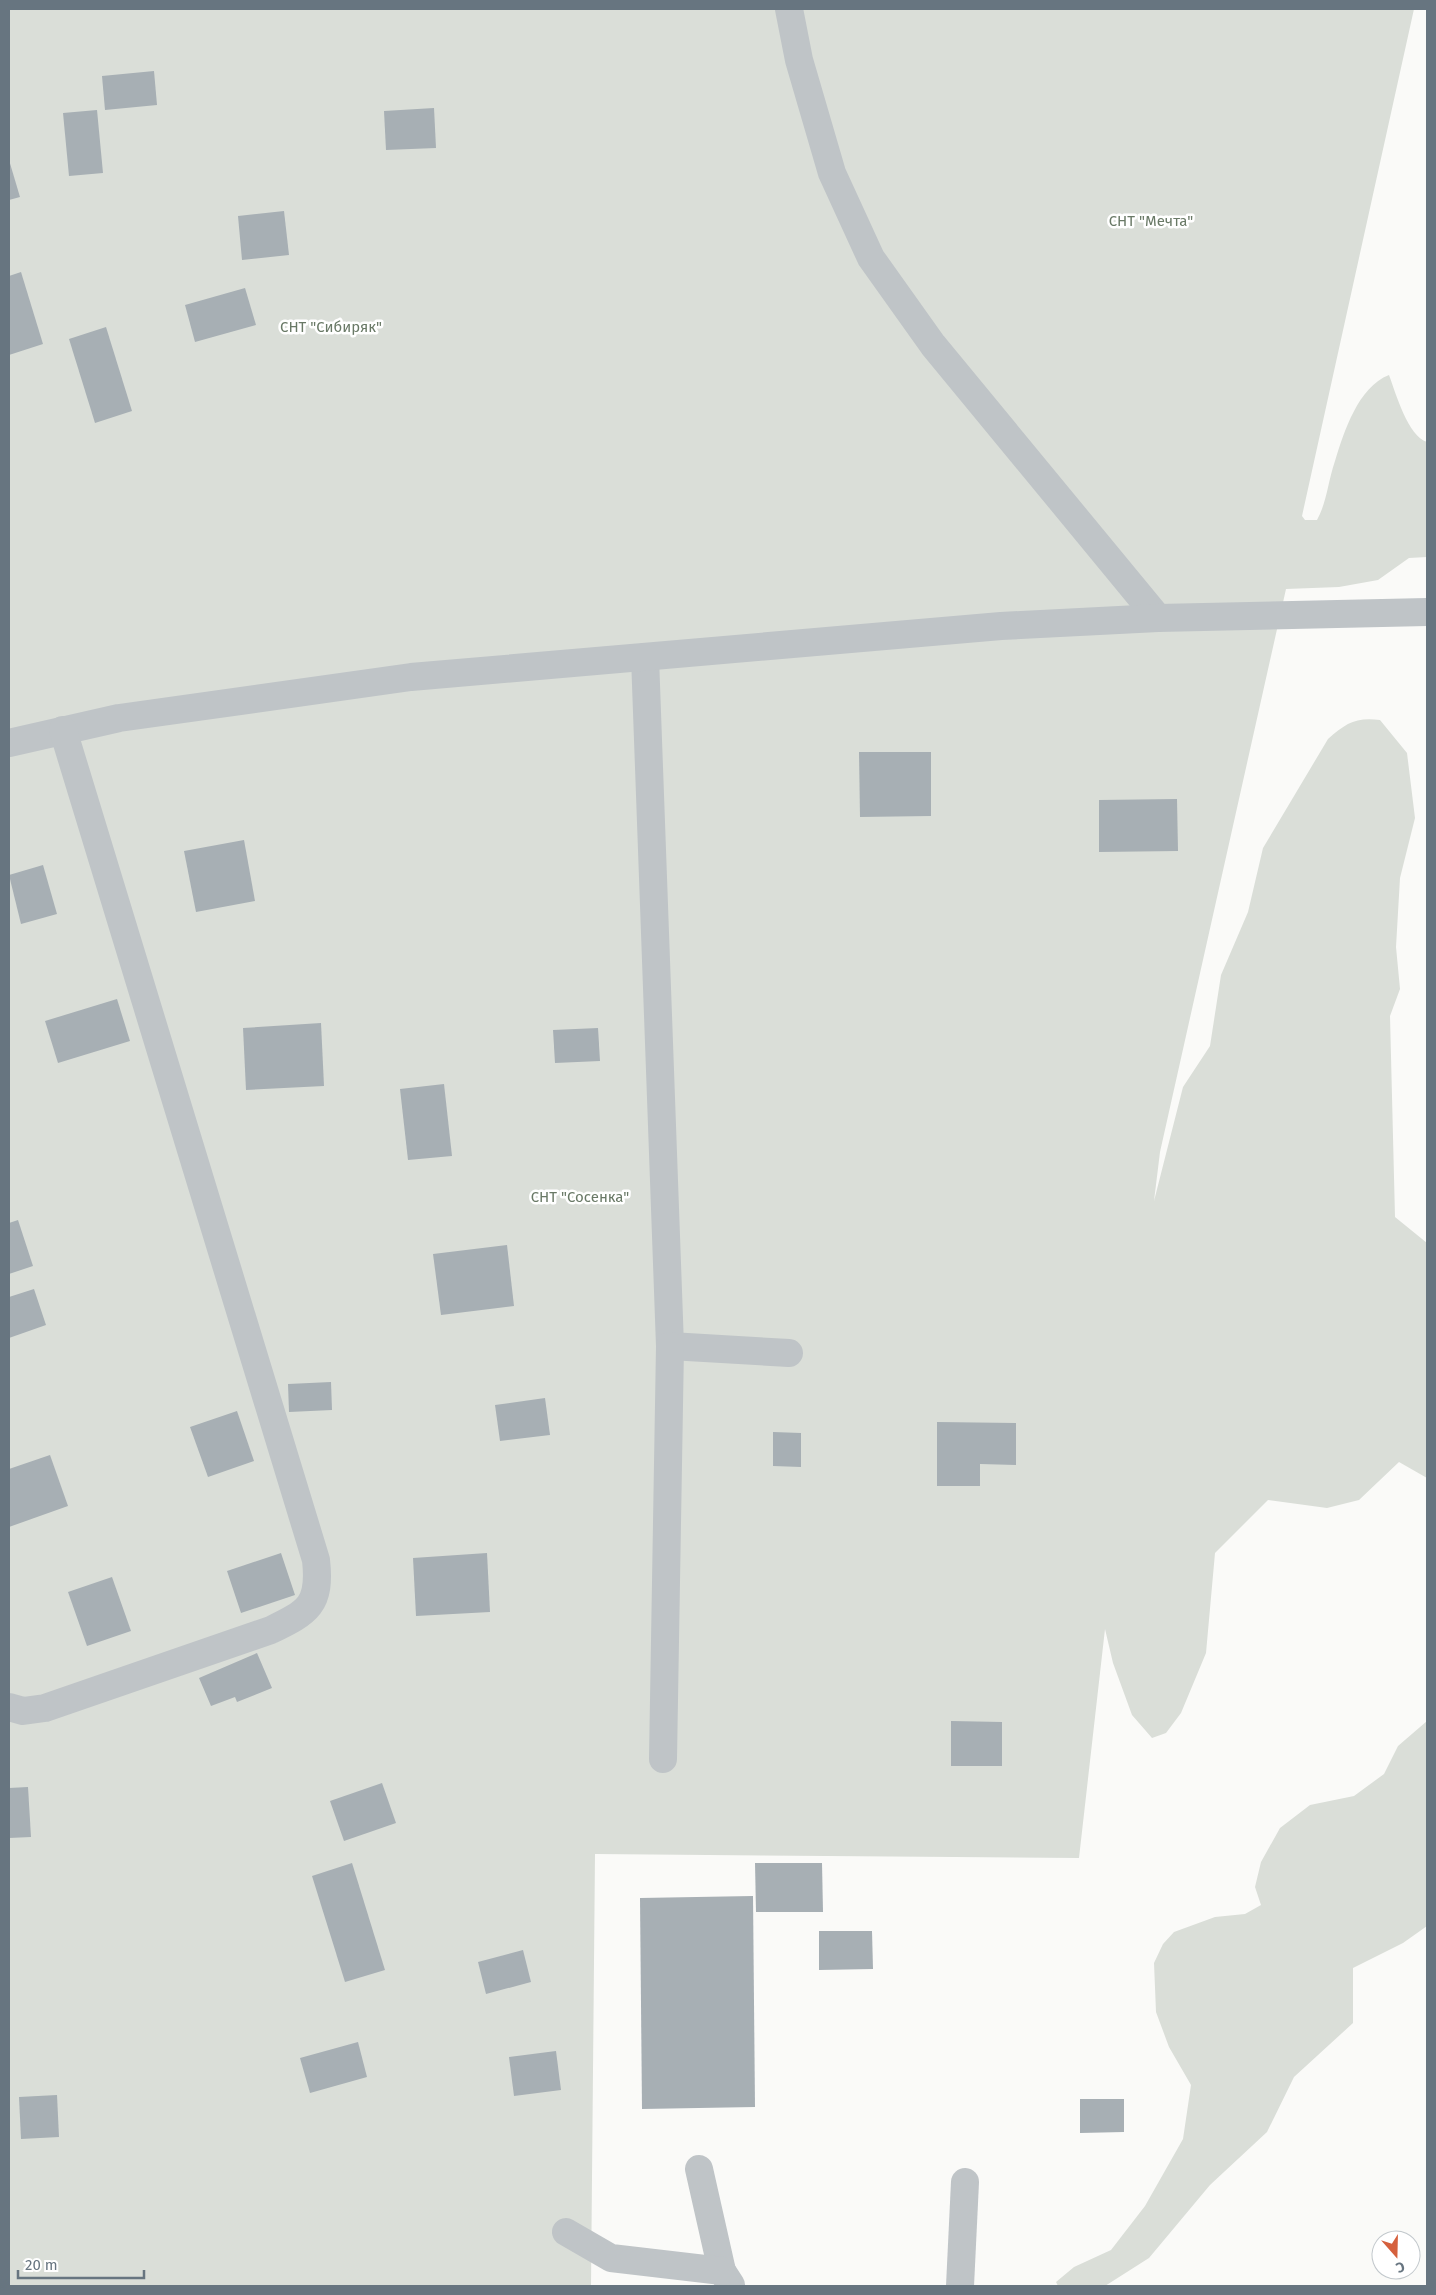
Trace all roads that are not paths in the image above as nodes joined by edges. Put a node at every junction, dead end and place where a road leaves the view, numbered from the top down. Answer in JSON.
{"nodes":[{"id":1,"x":789,"y":9,"type":"edge"},
{"id":2,"x":1427,"y":612,"type":"edge"},
{"id":3,"x":1158,"y":618,"type":"junction"},
{"id":4,"x":645,"y":657,"type":"junction"},
{"id":5,"x":63,"y":730,"type":"junction"},
{"id":6,"x":9,"y":743,"type":"edge"},
{"id":7,"x":670,"y":1346,"type":"junction"},
{"id":8,"x":789,"y":1353,"type":"dead end"},
{"id":9,"x":9,"y":1707,"type":"edge"},
{"id":10,"x":663,"y":1760,"type":"dead end"},
{"id":11,"x":699,"y":2169,"type":"dead end"},
{"id":12,"x":964,"y":2182,"type":"dead end"},
{"id":13,"x":566,"y":2232,"type":"dead end"},
{"id":14,"x":727,"y":2278,"type":"edge"},
{"id":15,"x":960,"y":2286,"type":"edge"}],
"edges":[{"from":1,"to":3,"type":"street"},
{"from":2,"to":3,"type":"street"},
{"from":3,"to":4,"type":"street"},
{"from":4,"to":5,"type":"street"},
{"from":4,"to":7,"type":"street"},
{"from":5,"to":6,"type":"street"},
{"from":5,"to":9,"type":"street"},
{"from":7,"to":8,"type":"street"},
{"from":7,"to":10,"type":"street"},
{"from":11,"to":14,"type":"street"},
{"from":12,"to":15,"type":"street"},
{"from":13,"to":14,"type":"street"}]}
